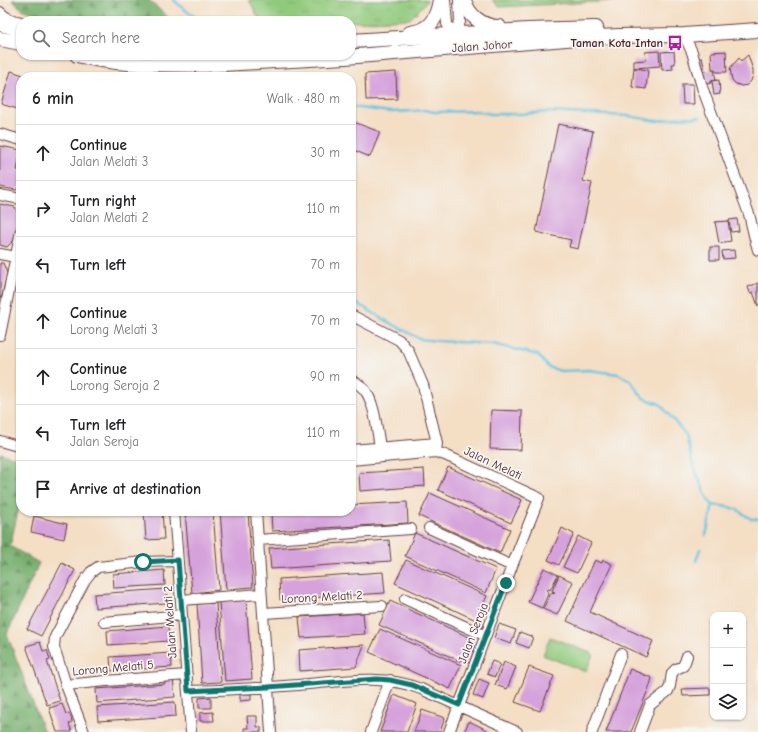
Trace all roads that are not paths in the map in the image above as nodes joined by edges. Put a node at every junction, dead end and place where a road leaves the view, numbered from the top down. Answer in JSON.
{"nodes":[{"id":1,"x":440,"y":0,"type":"edge"},
{"id":2,"x":445,"y":0,"type":"edge"},
{"id":3,"x":459,"y":0,"type":"edge"},
{"id":4,"x":464,"y":0,"type":"edge"},
{"id":5,"x":0,"y":12,"type":"edge"},
{"id":6,"x":16,"y":21,"type":"edge"},
{"id":7,"x":758,"y":22,"type":"edge"},
{"id":8,"x":0,"y":24,"type":"edge"},
{"id":9,"x":16,"y":28,"type":"edge"},
{"id":10,"x":527,"y":30,"type":"junction"},
{"id":11,"x":758,"y":30,"type":"edge"},
{"id":12,"x":454,"y":34,"type":"junction"},
{"id":13,"x":684,"y":35,"type":"junction"},
{"id":14,"x":0,"y":39,"type":"edge"},
{"id":15,"x":385,"y":39,"type":"junction"},
{"id":16,"x":356,"y":41,"type":"edge"},
{"id":17,"x":16,"y":43,"type":"edge"},
{"id":18,"x":484,"y":46,"type":"junction"},
{"id":19,"x":426,"y":50,"type":"junction"},
{"id":20,"x":356,"y":56,"type":"edge"},
{"id":21,"x":95,"y":60,"type":"edge"},
{"id":22,"x":288,"y":60,"type":"edge"},
{"id":23,"x":0,"y":134,"type":"edge"},
{"id":24,"x":16,"y":139,"type":"edge"},
{"id":25,"x":0,"y":195,"type":"edge"},
{"id":26,"x":16,"y":198,"type":"edge"},
{"id":27,"x":758,"y":250,"type":"edge"},
{"id":28,"x":0,"y":254,"type":"edge"},
{"id":29,"x":16,"y":258,"type":"joint"},
{"id":30,"x":2,"y":313,"type":"edge"},
{"id":31,"x":356,"y":318,"type":"edge"},
{"id":32,"x":0,"y":336,"type":"edge"},
{"id":33,"x":356,"y":383,"type":"edge"},
{"id":34,"x":0,"y":441,"type":"edge"},
{"id":35,"x":16,"y":446,"type":"edge"},
{"id":36,"x":380,"y":447,"type":"junction"},
{"id":37,"x":436,"y":448,"type":"junction"},
{"id":38,"x":356,"y":449,"type":"edge"},
{"id":39,"x":356,"y":459,"type":"edge"},
{"id":40,"x":539,"y":498,"type":"joint"},
{"id":41,"x":174,"y":516,"type":"edge"},
{"id":42,"x":256,"y":516,"type":"edge"},
{"id":43,"x":429,"y":528,"type":"dead end"},
{"id":44,"x":411,"y":529,"type":"dead end"},
{"id":45,"x":258,"y":540,"type":"junction"},
{"id":46,"x":178,"y":560,"type":"junction"},
{"id":47,"x":512,"y":566,"type":"junction"},
{"id":48,"x":262,"y":594,"type":"junction"},
{"id":49,"x":406,"y":598,"type":"dead end"},
{"id":50,"x":181,"y":600,"type":"junction"},
{"id":51,"x":382,"y":606,"type":"dead end"},
{"id":52,"x":263,"y":613,"type":"junction"},
{"id":53,"x":182,"y":615,"type":"junction"},
{"id":54,"x":104,"y":622,"type":"dead end"},
{"id":55,"x":486,"y":636,"type":"junction"},
{"id":56,"x":621,"y":654,"type":"dead end"},
{"id":57,"x":687,"y":656,"type":"dead end"},
{"id":58,"x":187,"y":674,"type":"junction"},
{"id":59,"x":390,"y":680,"type":"junction"},
{"id":60,"x":66,"y":685,"type":"junction"},
{"id":61,"x":268,"y":687,"type":"junction"},
{"id":62,"x":188,"y":691,"type":"junction"},
{"id":63,"x":459,"y":705,"type":"junction"},
{"id":64,"x":84,"y":732,"type":"edge"},
{"id":65,"x":191,"y":732,"type":"edge"},
{"id":66,"x":271,"y":732,"type":"edge"},
{"id":67,"x":370,"y":732,"type":"edge"},
{"id":68,"x":449,"y":732,"type":"edge"},
{"id":69,"x":517,"y":732,"type":"edge"},
{"id":70,"x":592,"y":732,"type":"edge"},
{"id":71,"x":640,"y":732,"type":"edge"}],
"edges":[{"from":1,"to":15,"type":"highway"},
{"from":2,"to":12,"type":"street"},
{"from":3,"to":12,"type":"street"},
{"from":4,"to":10,"type":"highway"},
{"from":5,"to":6,"type":"street"},
{"from":7,"to":10,"type":"highway","name":"Jalan Johor"},
{"from":8,"to":9,"type":"highway"},
{"from":10,"to":12,"type":"highway","name":"Jalan Johor"},
{"from":11,"to":13,"type":"highway","name":"Jalan Johor"},
{"from":12,"to":15,"type":"highway","name":"Jalan Johor"},
{"from":12,"to":18,"type":"highway"},
{"from":12,"to":19,"type":"highway"},
{"from":13,"to":18,"type":"highway","name":"Jalan Johor"},
{"from":13,"to":27,"type":"street"},
{"from":14,"to":17,"type":"highway"},
{"from":15,"to":16,"type":"highway","name":"Jalan Johor"},
{"from":18,"to":19,"type":"highway","name":"Jalan Johor"},
{"from":19,"to":20,"type":"highway","name":"Jalan Johor"},
{"from":21,"to":22,"type":"highway","name":"Jalan Johor"},
{"from":23,"to":24,"type":"street"},
{"from":25,"to":26,"type":"street"},
{"from":28,"to":29,"type":"street"},
{"from":29,"to":30,"type":"street"},
{"from":30,"to":32,"type":"street"},
{"from":31,"to":37,"type":"street"},
{"from":33,"to":36,"type":"street"},
{"from":34,"to":35,"type":"street"},
{"from":36,"to":37,"type":"street"},
{"from":36,"to":38,"type":"street"},
{"from":37,"to":39,"type":"street","name":"Jalan Melati"},
{"from":37,"to":40,"type":"street","name":"Jalan Melati"},
{"from":40,"to":47,"type":"street","name":"Jalan Seroja"},
{"from":41,"to":46,"type":"street","name":"Jalan Melati 2"},
{"from":42,"to":45,"type":"street"},
{"from":43,"to":47,"type":"street"},
{"from":44,"to":45,"type":"street"},
{"from":45,"to":48,"type":"street"},
{"from":46,"to":50,"type":"street","name":"Jalan Melati 2"},
{"from":46,"to":60,"type":"street"},
{"from":47,"to":55,"type":"street","name":"Jalan Seroja"},
{"from":48,"to":50,"type":"street"},
{"from":48,"to":52,"type":"street"},
{"from":49,"to":55,"type":"street"},
{"from":50,"to":53,"type":"street","name":"Jalan Melati 2"},
{"from":51,"to":52,"type":"street","name":"Lorong Melati 2"},
{"from":52,"to":61,"type":"street"},
{"from":53,"to":54,"type":"street"},
{"from":53,"to":58,"type":"street","name":"Jalan Melati 2"},
{"from":55,"to":63,"type":"street","name":"Jalan Seroja"},
{"from":56,"to":70,"type":"street"},
{"from":57,"to":71,"type":"street"},
{"from":58,"to":60,"type":"street","name":"Lorong Melati 5"},
{"from":58,"to":62,"type":"street","name":"Jalan Melati 2"},
{"from":59,"to":61,"type":"street"},
{"from":59,"to":63,"type":"street"},
{"from":59,"to":67,"type":"street"},
{"from":60,"to":64,"type":"street"},
{"from":61,"to":62,"type":"street"},
{"from":61,"to":66,"type":"street"},
{"from":62,"to":65,"type":"street","name":"Jalan Melati 2"},
{"from":63,"to":68,"type":"street","name":"Jalan Seroja"},
{"from":63,"to":69,"type":"street"}]}
